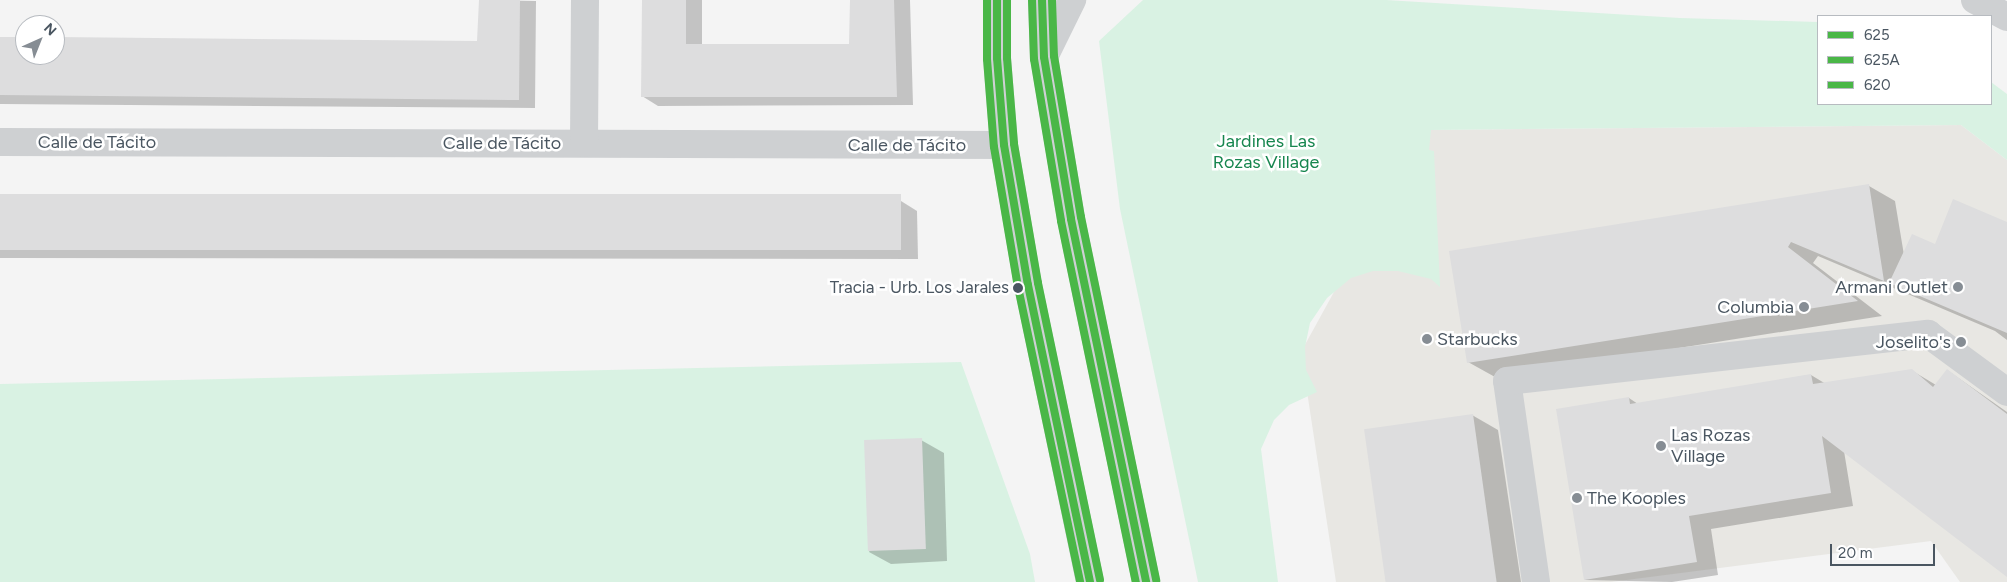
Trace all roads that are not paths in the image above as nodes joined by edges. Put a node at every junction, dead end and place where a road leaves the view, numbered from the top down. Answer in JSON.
{"nodes":[{"id":1,"x":585,"y":0,"type":"edge"},
{"id":2,"x":997,"y":0,"type":"edge"},
{"id":3,"x":1042,"y":0,"type":"edge"},
{"id":4,"x":1072,"y":0,"type":"edge"},
{"id":5,"x":1975,"y":0,"type":"edge"},
{"id":6,"x":2007,"y":17,"type":"edge"},
{"id":7,"x":1044,"y":57,"type":"junction"},
{"id":8,"x":0,"y":142,"type":"edge"},
{"id":9,"x":584,"y":143,"type":"junction"},
{"id":10,"x":1004,"y":145,"type":"junction"},
{"id":11,"x":2007,"y":392,"type":"edge"},
{"id":12,"x":1090,"y":582,"type":"edge"},
{"id":13,"x":1146,"y":582,"type":"edge"},
{"id":14,"x":1536,"y":582,"type":"edge"}],
"edges":[{"from":1,"to":9,"type":"street"},
{"from":2,"to":10,"type":"street"},
{"from":3,"to":7,"type":"street"},
{"from":4,"to":7,"type":"street"},
{"from":5,"to":6,"type":"street"},
{"from":7,"to":13,"type":"street"},
{"from":8,"to":9,"type":"street","name":"Calle de Tácito"},
{"from":9,"to":10,"type":"street","name":"Calle de Tácito"},
{"from":10,"to":12,"type":"street"},
{"from":11,"to":14,"type":"street"}]}
